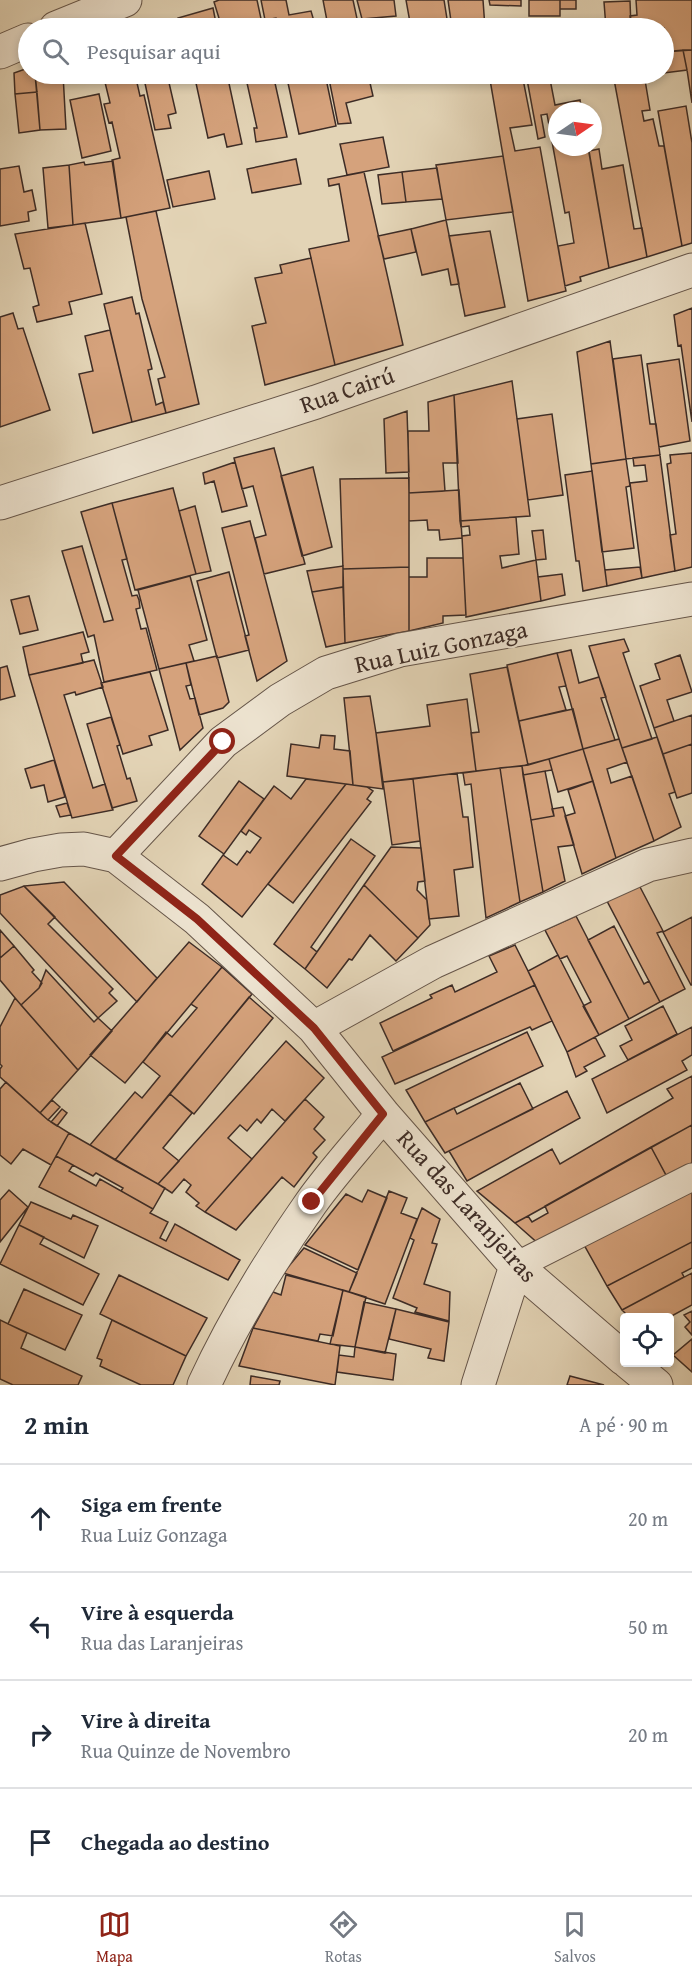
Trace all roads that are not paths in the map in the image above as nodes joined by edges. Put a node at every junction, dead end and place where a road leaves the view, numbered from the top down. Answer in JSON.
{"nodes":[{"id":1,"x":125,"y":0,"type":"edge"},
{"id":2,"x":81,"y":18,"type":"edge"},
{"id":3,"x":18,"y":44,"type":"edge"},
{"id":4,"x":0,"y":52,"type":"edge"},
{"id":5,"x":692,"y":270,"type":"edge"},
{"id":6,"x":0,"y":503,"type":"edge"},
{"id":7,"x":692,"y":599,"type":"edge"},
{"id":8,"x":692,"y":855,"type":"edge"},
{"id":9,"x":116,"y":856,"type":"junction"},
{"id":10,"x":0,"y":864,"type":"edge"},
{"id":11,"x":314,"y":1028,"type":"junction"},
{"id":12,"x":383,"y":1114,"type":"junction"},
{"id":13,"x":692,"y":1177,"type":"edge"},
{"id":14,"x":516,"y":1266,"type":"junction"},
{"id":15,"x":620,"y":1356,"type":"edge"},
{"id":16,"x":634,"y":1367,"type":"edge"},
{"id":17,"x":204,"y":1385,"type":"edge"},
{"id":18,"x":478,"y":1385,"type":"edge"},
{"id":19,"x":656,"y":1385,"type":"edge"}],
"edges":[{"from":1,"to":2,"type":"street"},
{"from":3,"to":4,"type":"street"},
{"from":5,"to":6,"type":"street","name":"Rua Cairú"},
{"from":7,"to":9,"type":"street","name":"Rua Luiz Gonzaga"},
{"from":8,"to":11,"type":"street"},
{"from":9,"to":10,"type":"street","name":"Rua das Laranjeiras"},
{"from":9,"to":11,"type":"street","name":"Rua das Laranjeiras"},
{"from":11,"to":12,"type":"street","name":"Rua das Laranjeiras"},
{"from":12,"to":14,"type":"street","name":"Rua das Laranjeiras"},
{"from":12,"to":17,"type":"street"},
{"from":13,"to":14,"type":"lane"},
{"from":14,"to":15,"type":"street","name":"Rua das Laranjeiras"},
{"from":14,"to":18,"type":"street"},
{"from":16,"to":19,"type":"street"}]}
